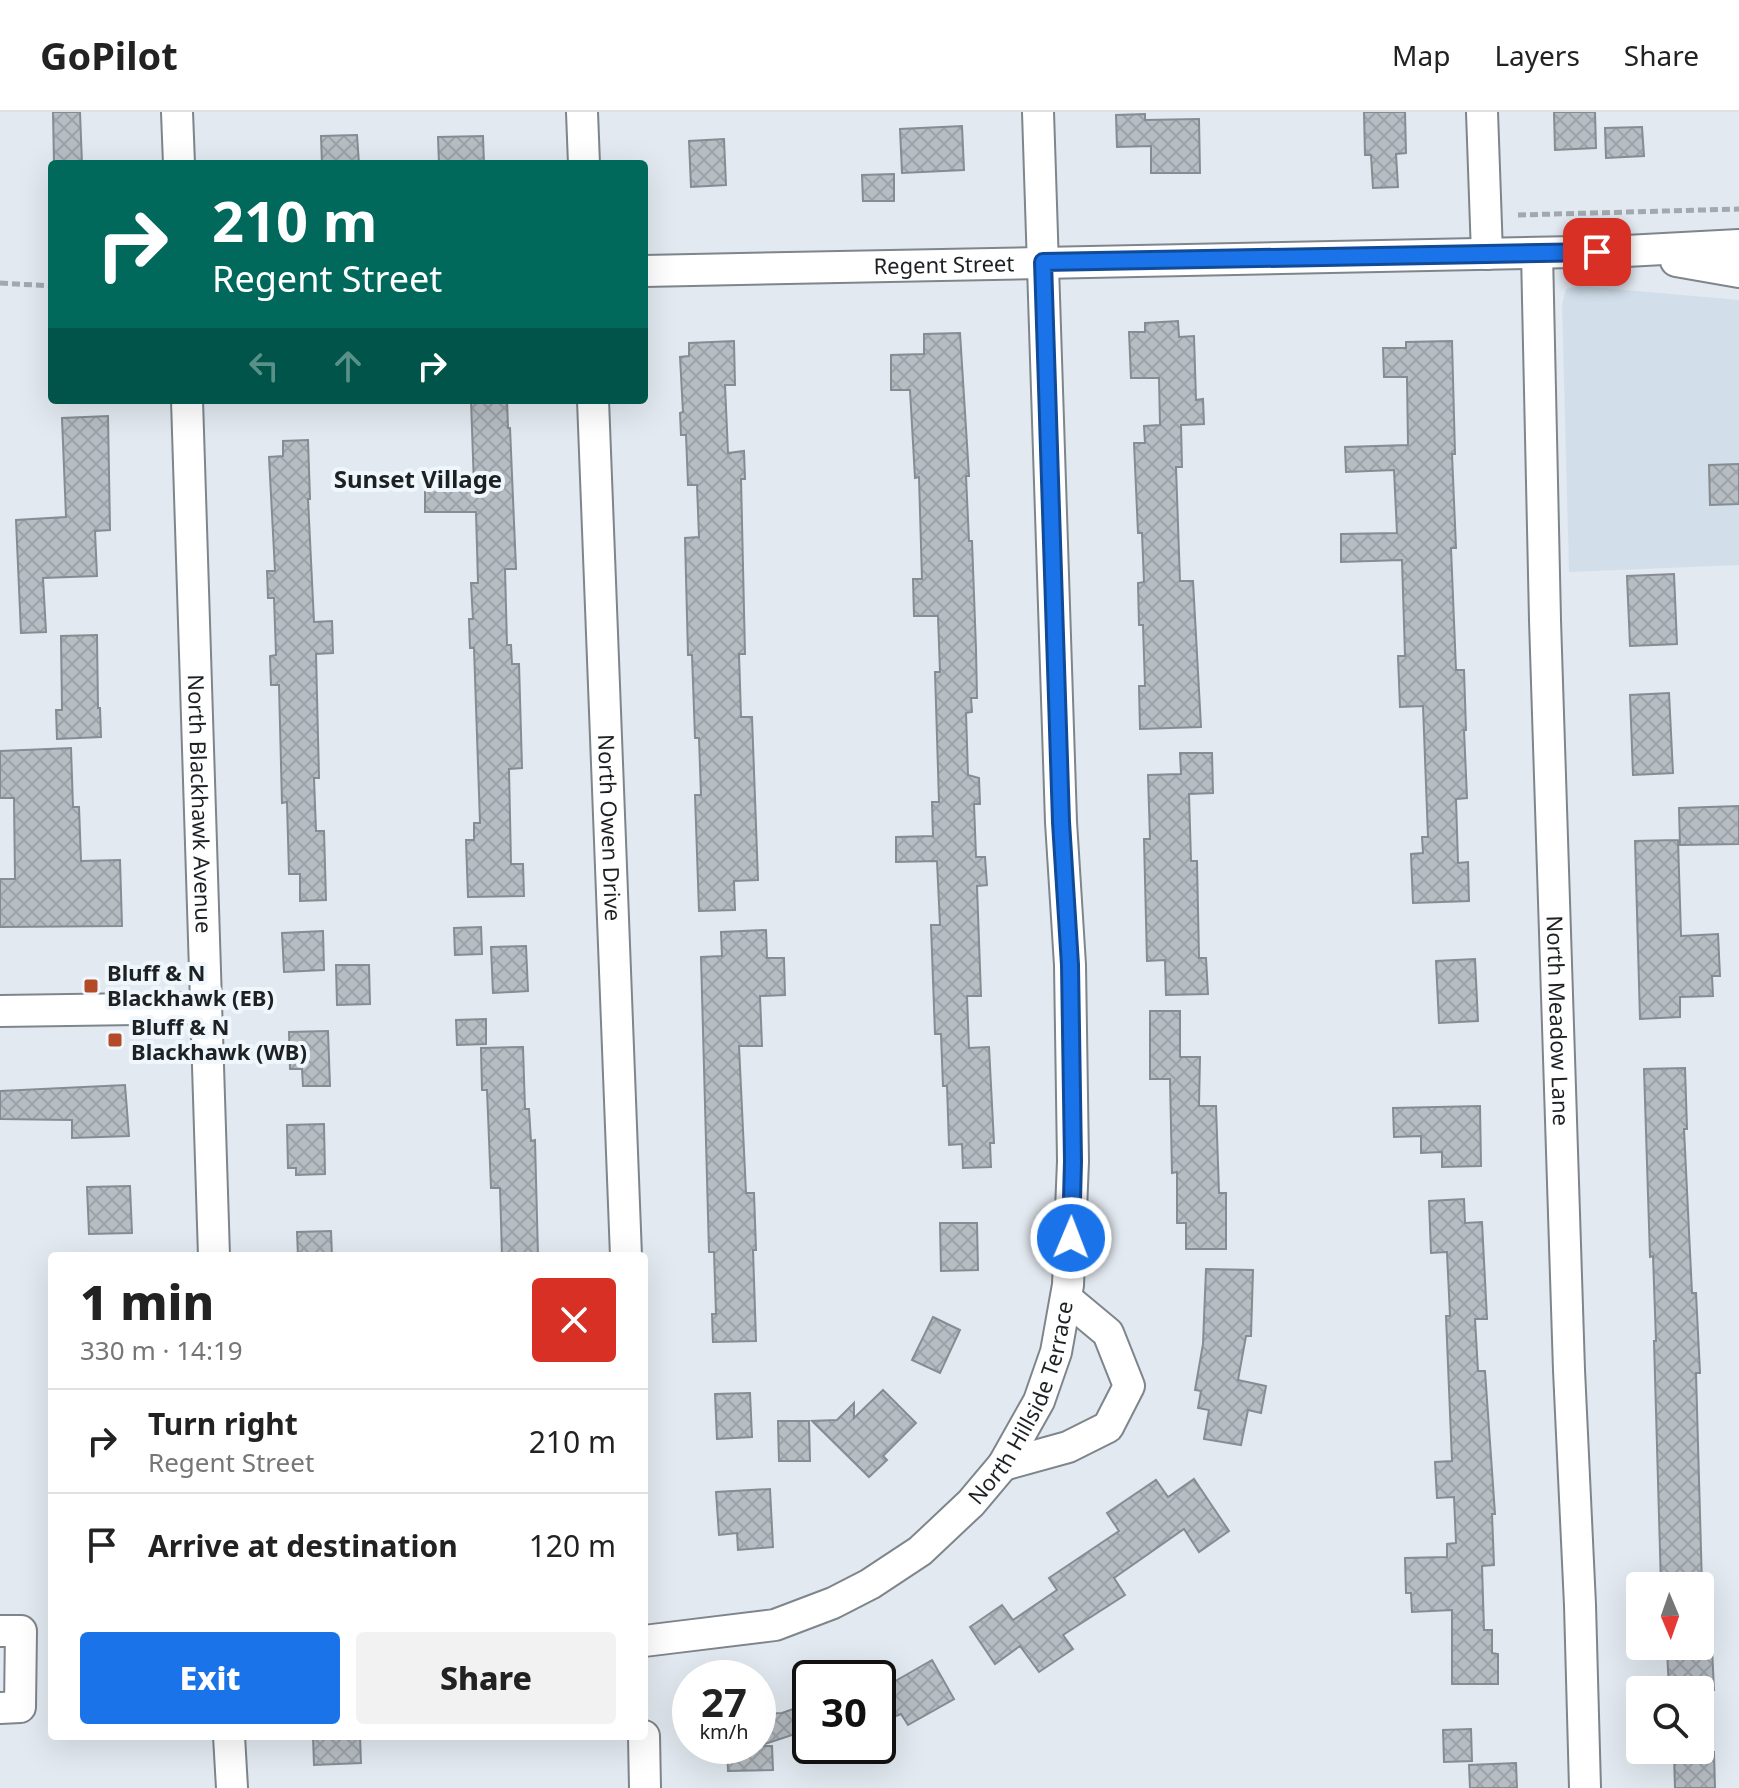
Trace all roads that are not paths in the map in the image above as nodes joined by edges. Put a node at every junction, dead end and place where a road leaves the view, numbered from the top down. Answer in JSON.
{"nodes":[{"id":1,"x":177,"y":112,"type":"edge"},
{"id":2,"x":582,"y":112,"type":"edge"},
{"id":3,"x":1038,"y":112,"type":"edge"},
{"id":4,"x":1482,"y":112,"type":"edge"},
{"id":5,"x":179,"y":160,"type":"edge"},
{"id":6,"x":584,"y":160,"type":"edge"},
{"id":7,"x":1739,"y":245,"type":"edge"},
{"id":8,"x":1626,"y":251,"type":"junction"},
{"id":9,"x":1537,"y":253,"type":"junction"},
{"id":10,"x":1487,"y":254,"type":"junction"},
{"id":11,"x":1043,"y":262,"type":"junction"},
{"id":12,"x":648,"y":271,"type":"edge"},
{"id":13,"x":1739,"y":272,"type":"edge"},
{"id":14,"x":187,"y":404,"type":"edge"},
{"id":15,"x":593,"y":404,"type":"edge"},
{"id":16,"x":206,"y":1008,"type":"junction"},
{"id":17,"x":0,"y":1011,"type":"edge"},
{"id":18,"x":214,"y":1252,"type":"edge"},
{"id":19,"x":626,"y":1252,"type":"edge"},
{"id":20,"x":1066,"y":1298,"type":"junction"},
{"id":21,"x":1003,"y":1465,"type":"junction"},
{"id":22,"x":0,"y":1631,"type":"edge"},
{"id":23,"x":648,"y":1641,"type":"edge"},
{"id":24,"x":0,"y":1708,"type":"edge"},
{"id":25,"x":229,"y":1740,"type":"edge"},
{"id":26,"x":644,"y":1740,"type":"edge"},
{"id":27,"x":232,"y":1788,"type":"edge"},
{"id":28,"x":645,"y":1788,"type":"edge"},
{"id":29,"x":1585,"y":1788,"type":"edge"}],
"edges":[{"from":1,"to":5,"type":"street"},
{"from":2,"to":6,"type":"street"},
{"from":3,"to":11,"type":"street","name":"North Hillside Terrace"},
{"from":4,"to":10,"type":"street"},
{"from":7,"to":8,"type":"street","name":"Regent Street"},
{"from":8,"to":9,"type":"street","name":"Regent Street"},
{"from":8,"to":13,"type":"street","name":"Regent Street"},
{"from":9,"to":10,"type":"street","name":"Regent Street"},
{"from":9,"to":29,"type":"street","name":"North Meadow Lane"},
{"from":10,"to":11,"type":"street","name":"Regent Street"},
{"from":11,"to":12,"type":"street","name":"Regent Street"},
{"from":11,"to":20,"type":"street","name":"North Hillside Terrace"},
{"from":14,"to":16,"type":"street","name":"North Blackhawk Avenue"},
{"from":15,"to":19,"type":"street","name":"North Owen Drive"},
{"from":16,"to":17,"type":"street"},
{"from":16,"to":18,"type":"street","name":"North Blackhawk Avenue"},
{"from":20,"to":21,"type":"street","name":"North Hillside Terrace"},
{"from":20,"to":21,"type":"street"},
{"from":21,"to":23,"type":"street","name":"North Hillside Terrace"},
{"from":22,"to":24,"type":"street"},
{"from":25,"to":27,"type":"street"},
{"from":26,"to":28,"type":"street"}]}
